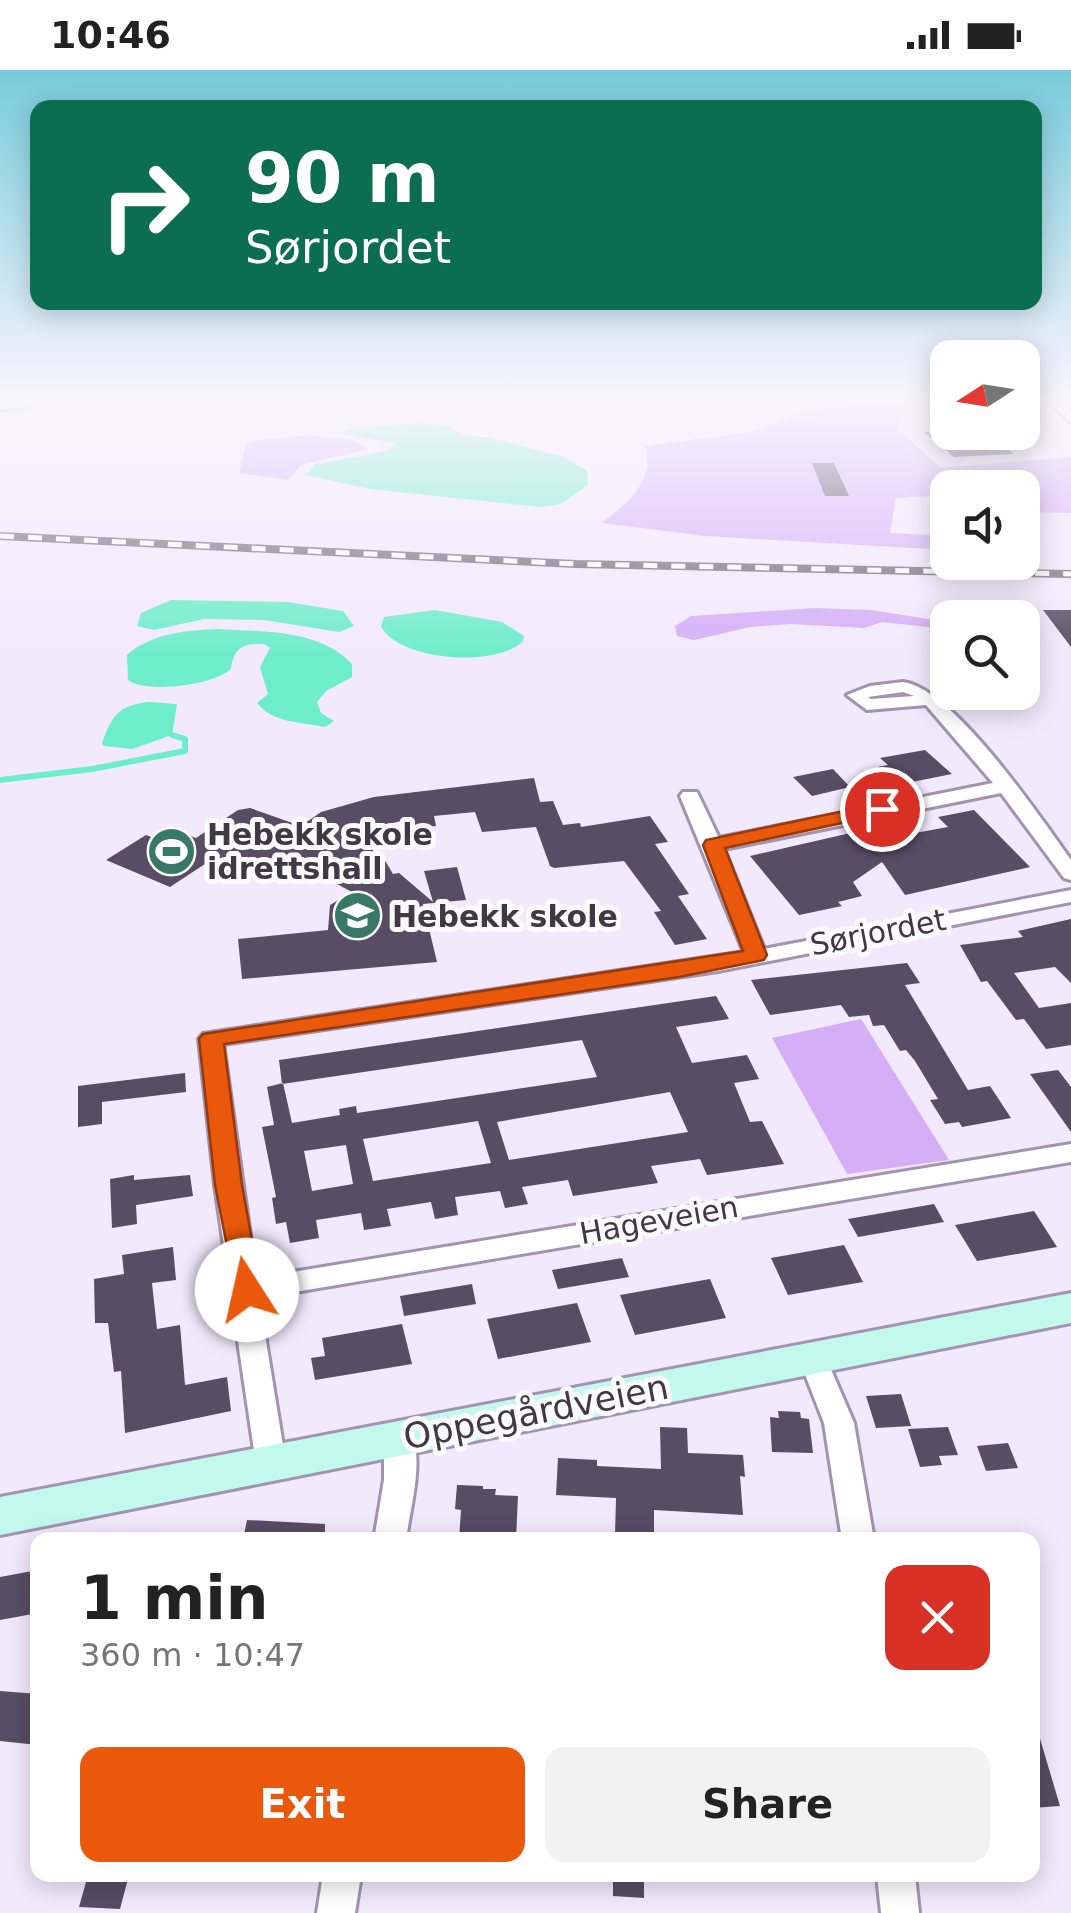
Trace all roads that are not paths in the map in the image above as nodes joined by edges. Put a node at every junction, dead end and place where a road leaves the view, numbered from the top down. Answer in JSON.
{"nodes":[{"id":1,"x":938,"y":710,"type":"edge"},
{"id":2,"x":1004,"y":788,"type":"junction"},
{"id":3,"x":690,"y":796,"type":"dead end"},
{"id":4,"x":714,"y":845,"type":"junction"},
{"id":5,"x":1071,"y":874,"type":"edge"},
{"id":6,"x":1071,"y":896,"type":"edge"},
{"id":7,"x":756,"y":955,"type":"junction"},
{"id":8,"x":1071,"y":1153,"type":"edge"},
{"id":9,"x":247,"y":1290,"type":"junction"},
{"id":10,"x":1071,"y":1308,"type":"edge"},
{"id":11,"x":813,"y":1359,"type":"junction"},
{"id":12,"x":399,"y":1438,"type":"junction"},
{"id":13,"x":271,"y":1464,"type":"junction"},
{"id":14,"x":0,"y":1516,"type":"edge"},
{"id":15,"x":391,"y":1532,"type":"edge"},
{"id":16,"x":857,"y":1532,"type":"edge"},
{"id":17,"x":341,"y":1882,"type":"edge"},
{"id":18,"x":897,"y":1882,"type":"edge"},
{"id":19,"x":336,"y":1913,"type":"edge"},
{"id":20,"x":900,"y":1913,"type":"edge"}],
"edges":[{"from":1,"to":2,"type":"street"},
{"from":2,"to":4,"type":"street"},
{"from":2,"to":5,"type":"street"},
{"from":3,"to":4,"type":"street"},
{"from":4,"to":7,"type":"street"},
{"from":6,"to":7,"type":"street","name":"Sørjordet"},
{"from":7,"to":9,"type":"street","name":"Sørjordet"},
{"from":8,"to":9,"type":"street","name":"Hageveien"},
{"from":9,"to":13,"type":"street"},
{"from":10,"to":11,"type":"main road","name":"Oppegårdveien"},
{"from":11,"to":12,"type":"main road","name":"Oppegårdveien"},
{"from":11,"to":16,"type":"street"},
{"from":12,"to":13,"type":"main road","name":"Oppegårdveien"},
{"from":12,"to":15,"type":"street"},
{"from":13,"to":14,"type":"main road","name":"Oppegårdveien"},
{"from":17,"to":19,"type":"street"},
{"from":18,"to":20,"type":"street"}]}
